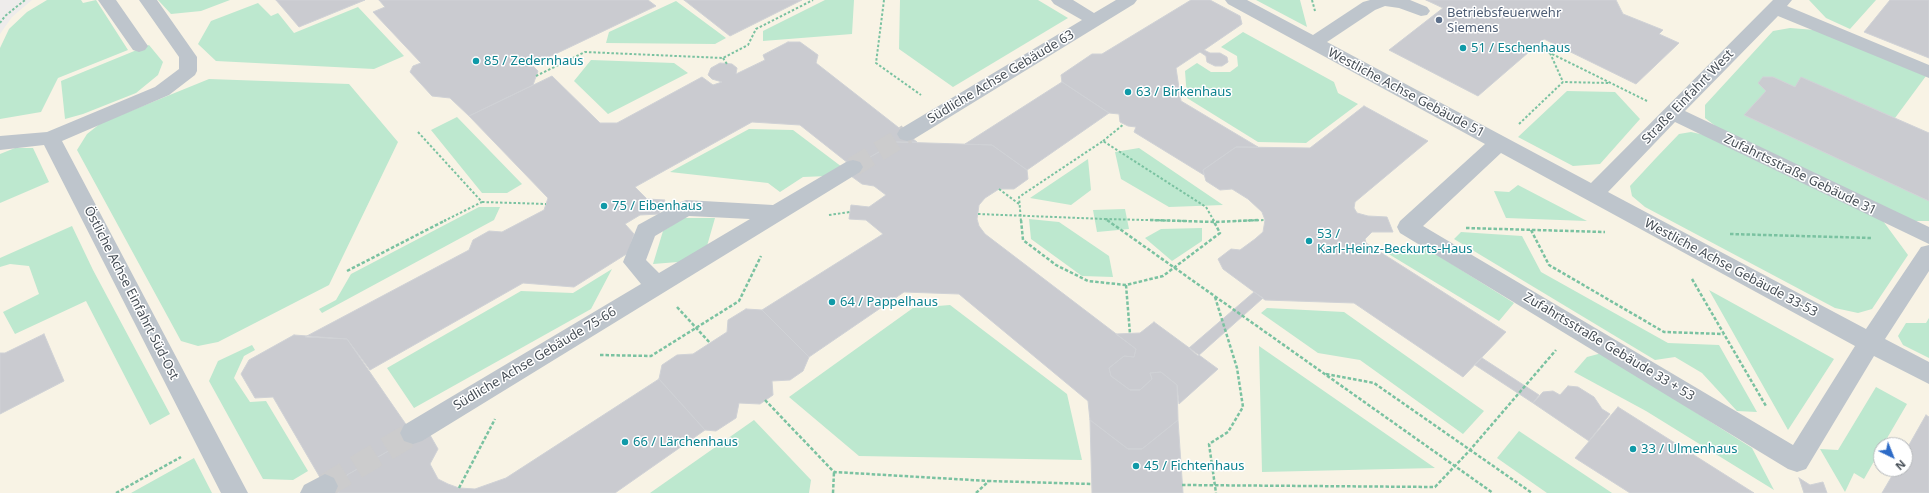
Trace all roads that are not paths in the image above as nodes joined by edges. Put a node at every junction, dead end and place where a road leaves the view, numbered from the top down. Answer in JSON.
{"nodes":[{"id":1,"x":107,"y":0,"type":"edge"},
{"id":2,"x":148,"y":0,"type":"edge"},
{"id":3,"x":1060,"y":0,"type":"edge"},
{"id":4,"x":1128,"y":0,"type":"edge"},
{"id":5,"x":1234,"y":0,"type":"edge"},
{"id":6,"x":1779,"y":4,"type":"edge"},
{"id":7,"x":1421,"y":11,"type":"dead end"},
{"id":8,"x":1094,"y":20,"type":"junction"},
{"id":9,"x":1314,"y":43,"type":"junction"},
{"id":10,"x":139,"y":46,"type":"dead end"},
{"id":11,"x":1929,"y":72,"type":"edge"},
{"id":12,"x":1672,"y":113,"type":"junction"},
{"id":13,"x":907,"y":134,"type":"tunnel mouth"},
{"id":14,"x":50,"y":138,"type":"junction"},
{"id":15,"x":0,"y":143,"type":"edge"},
{"id":16,"x":1499,"y":143,"type":"junction"},
{"id":17,"x":853,"y":167,"type":"tunnel mouth"},
{"id":18,"x":1593,"y":194,"type":"junction"},
{"id":19,"x":777,"y":213,"type":"junction"},
{"id":20,"x":1929,"y":236,"type":"edge"},
{"id":21,"x":1929,"y":253,"type":"edge"},
{"id":22,"x":656,"y":285,"type":"junction"},
{"id":23,"x":1870,"y":342,"type":"junction"},
{"id":24,"x":1929,"y":374,"type":"edge"},
{"id":25,"x":413,"y":433,"type":"tunnel mouth"},
{"id":26,"x":235,"y":493,"type":"edge"}],
"edges":[{"from":1,"to":10,"type":"lane"},
{"from":2,"to":14,"type":"lane"},
{"from":3,"to":8,"type":"lane"},
{"from":4,"to":8,"type":"lane","name":"Südliche Achse Gebäude 63"},
{"from":5,"to":9,"type":"lane","name":"Westliche Achse Gebäude 51"},
{"from":6,"to":11,"type":"lane"},
{"from":6,"to":12,"type":"lane","name":"Straße Einfahrt West"},
{"from":7,"to":9,"type":"lane"},
{"from":8,"to":13,"type":"lane","name":"Südliche Achse Gebäude 63"},
{"from":9,"to":16,"type":"lane","name":"Westliche Achse Gebäude 51"},
{"from":12,"to":18,"type":"lane","name":"Straße Einfahrt West"},
{"from":12,"to":20,"type":"lane","name":"Zufahrtsstraße Gebäude 31"},
{"from":14,"to":15,"type":"lane"},
{"from":14,"to":26,"type":"lane","name":"Östliche Achse Einfahrt Süd-Ost"},
{"from":16,"to":18,"type":"lane","name":"Westliche Achse Gebäude 51"},
{"from":16,"to":23,"type":"lane","name":"Zufahrtsstraße Gebäude 33 + 53"},
{"from":17,"to":19,"type":"lane","name":"Südliche Achse Gebäude 75-66"},
{"from":18,"to":23,"type":"lane","name":"Westliche Achse Gebäude 33-53"},
{"from":19,"to":22,"type":"lane","name":"Südliche Achse Gebäude 75-66"},
{"from":19,"to":22,"type":"lane"},
{"from":21,"to":23,"type":"lane"},
{"from":22,"to":25,"type":"lane","name":"Südliche Achse Gebäude 75-66"},
{"from":23,"to":24,"type":"lane","name":"Westliche Achse Gebäude 33-53"}]}
